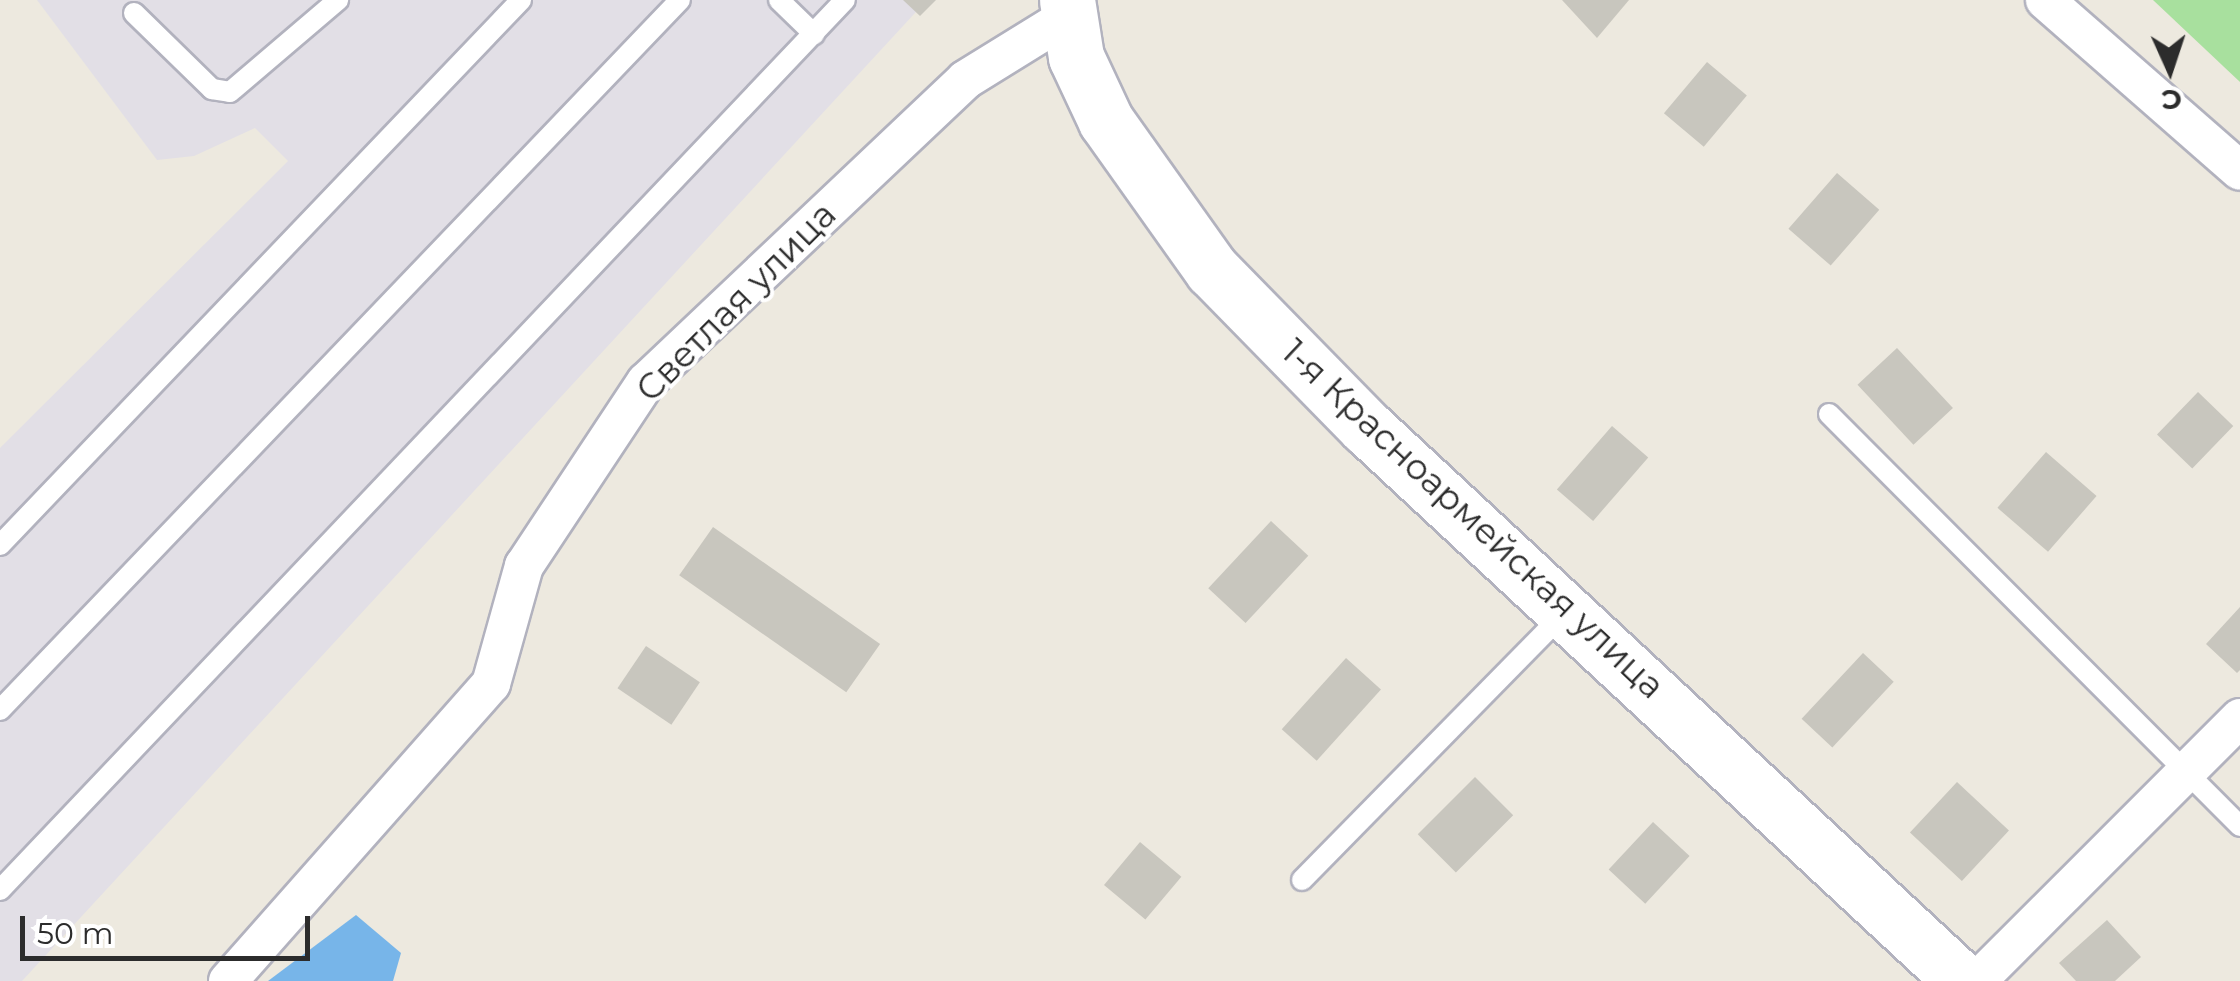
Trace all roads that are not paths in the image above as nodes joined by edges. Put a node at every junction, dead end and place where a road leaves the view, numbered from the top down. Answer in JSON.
{"nodes":[{"id":1,"x":338,"y":0,"type":"edge"},
{"id":2,"x":520,"y":0,"type":"edge"},
{"id":3,"x":680,"y":0,"type":"edge"},
{"id":4,"x":779,"y":0,"type":"edge"},
{"id":5,"x":846,"y":0,"type":"edge"},
{"id":6,"x":2045,"y":0,"type":"edge"},
{"id":7,"x":1067,"y":8,"type":"edge"},
{"id":8,"x":134,"y":13,"type":"dead end"},
{"id":9,"x":814,"y":34,"type":"junction"},
{"id":10,"x":2240,"y":172,"type":"edge"},
{"id":11,"x":1830,"y":414,"type":"dead end"},
{"id":12,"x":0,"y":544,"type":"edge"},
{"id":13,"x":1569,"y":607,"type":"junction"},
{"id":14,"x":0,"y":710,"type":"edge"},
{"id":15,"x":2240,"y":718,"type":"edge"},
{"id":16,"x":2190,"y":771,"type":"junction"},
{"id":17,"x":2240,"y":826,"type":"edge"},
{"id":18,"x":1302,"y":880,"type":"dead end"},
{"id":19,"x":0,"y":890,"type":"edge"},
{"id":20,"x":228,"y":981,"type":"edge"},
{"id":21,"x":1962,"y":981,"type":"edge"},
{"id":22,"x":1977,"y":981,"type":"edge"}],
"edges":[{"from":1,"to":8,"type":"lane"},
{"from":2,"to":12,"type":"lane"},
{"from":3,"to":14,"type":"lane"},
{"from":4,"to":9,"type":"lane"},
{"from":5,"to":9,"type":"lane"},
{"from":6,"to":10,"type":"street"},
{"from":7,"to":13,"type":"street","name":"1-я Красноармейская улица"},
{"from":7,"to":20,"type":"street","name":"Светлая улица"},
{"from":9,"to":19,"type":"lane"},
{"from":11,"to":16,"type":"lane"},
{"from":13,"to":18,"type":"lane"},
{"from":13,"to":21,"type":"street","name":"1-я Красноармейская улица"},
{"from":15,"to":16,"type":"street"},
{"from":16,"to":17,"type":"lane"},
{"from":16,"to":22,"type":"street"}]}
